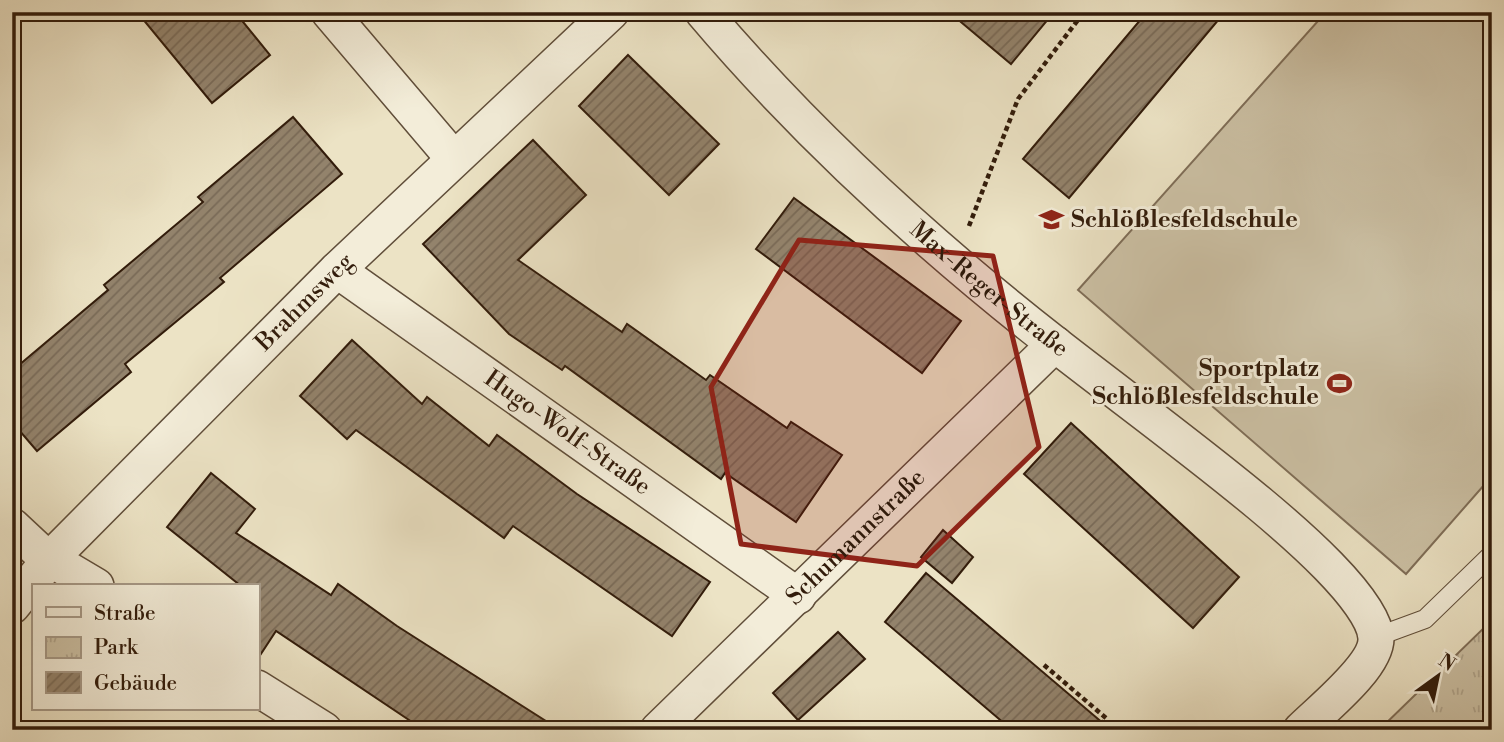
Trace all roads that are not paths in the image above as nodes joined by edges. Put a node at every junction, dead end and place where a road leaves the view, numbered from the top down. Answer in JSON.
{"nodes":[{"id":1,"x":329,"y":12,"type":"edge"},
{"id":2,"x":611,"y":12,"type":"edge"},
{"id":3,"x":702,"y":12,"type":"edge"},
{"id":4,"x":454,"y":159,"type":"junction"},
{"id":5,"x":337,"y":270,"type":"junction"},
{"id":6,"x":1055,"y":344,"type":"junction"},
{"id":7,"x":12,"y":526,"type":"edge"},
{"id":8,"x":1492,"y":554,"type":"edge"},
{"id":9,"x":51,"y":558,"type":"junction"},
{"id":10,"x":93,"y":584,"type":"edge"},
{"id":11,"x":798,"y":596,"type":"junction"},
{"id":12,"x":12,"y":606,"type":"edge"},
{"id":13,"x":1376,"y":636,"type":"junction"},
{"id":14,"x":259,"y":689,"type":"edge"},
{"id":15,"x":324,"y":730,"type":"edge"},
{"id":16,"x":658,"y":730,"type":"edge"},
{"id":17,"x":1301,"y":730,"type":"edge"}],
"edges":[{"from":1,"to":4,"type":"street"},
{"from":2,"to":4,"type":"street","name":"Brahmsweg"},
{"from":3,"to":6,"type":"street","name":"Max-Reger-Straße"},
{"from":4,"to":5,"type":"street","name":"Brahmsweg"},
{"from":5,"to":9,"type":"street","name":"Brahmsweg"},
{"from":5,"to":11,"type":"street","name":"Hugo-Wolf-Straße"},
{"from":6,"to":11,"type":"street","name":"Schumannstraße"},
{"from":6,"to":13,"type":"street","name":"Max-Reger-Straße"},
{"from":7,"to":9,"type":"street"},
{"from":8,"to":13,"type":"lane"},
{"from":9,"to":10,"type":"street"},
{"from":9,"to":12,"type":"street","name":"Brahmsweg"},
{"from":11,"to":16,"type":"street","name":"Schumannstraße"},
{"from":13,"to":17,"type":"street"},
{"from":14,"to":15,"type":"street"}]}
